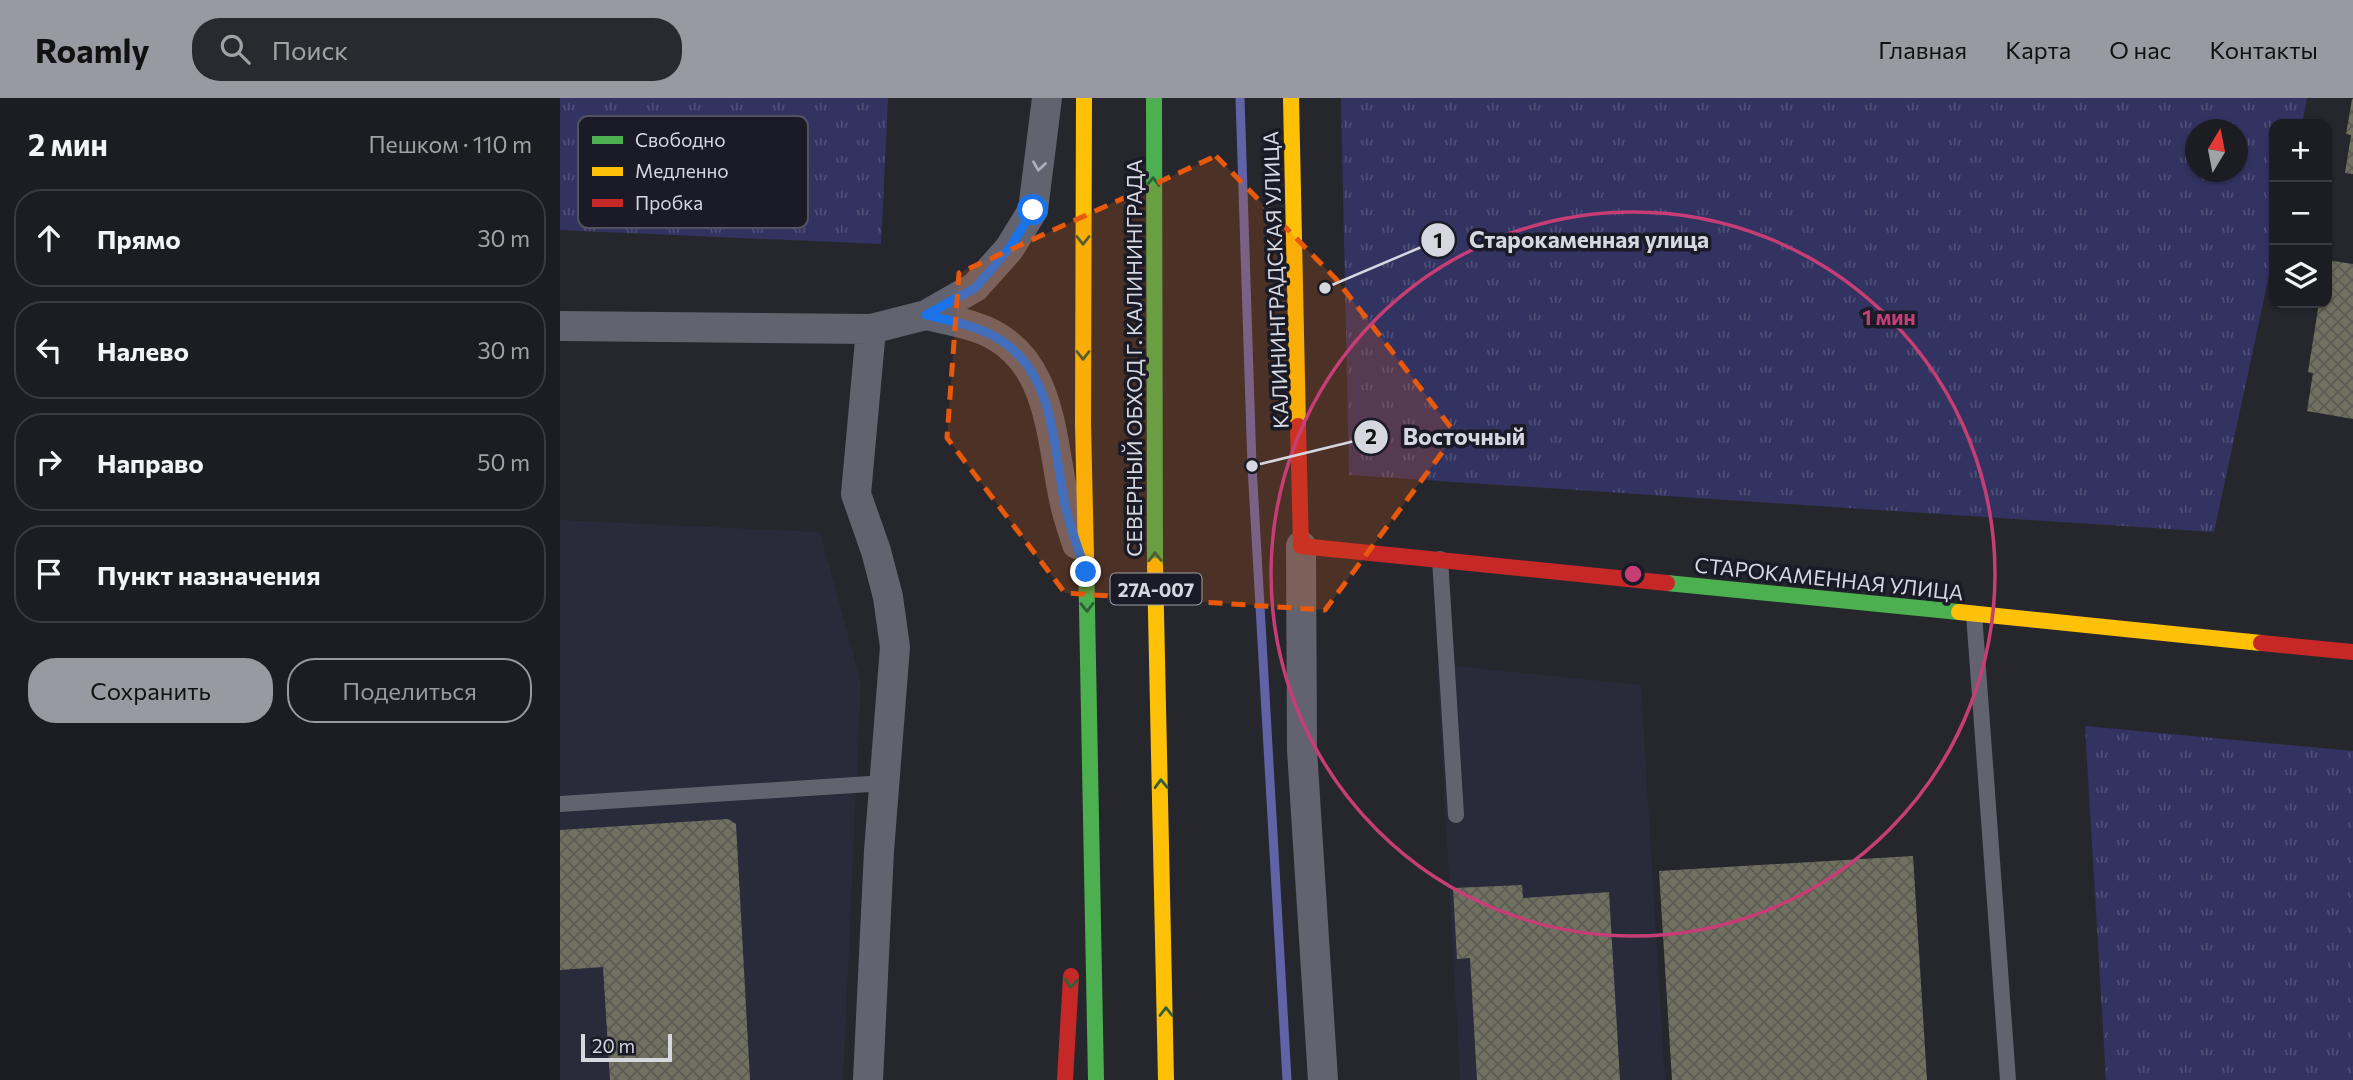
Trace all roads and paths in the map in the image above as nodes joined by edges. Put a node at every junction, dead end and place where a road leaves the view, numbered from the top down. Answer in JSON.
{"nodes":[{"id":1,"x":1047,"y":98,"type":"edge"},
{"id":2,"x":1084,"y":98,"type":"edge"},
{"id":3,"x":1154,"y":98,"type":"edge"},
{"id":4,"x":1291,"y":98,"type":"edge"},
{"id":5,"x":926,"y":315,"type":"junction"},
{"id":6,"x":560,"y":326,"type":"edge"},
{"id":7,"x":871,"y":329,"type":"junction"},
{"id":8,"x":1301,"y":546,"type":"junction"},
{"id":9,"x":1440,"y":559,"type":"junction"},
{"id":10,"x":1086,"y":572,"type":"junction"},
{"id":11,"x":1974,"y":614,"type":"junction"},
{"id":12,"x":2353,"y":652,"type":"edge"},
{"id":13,"x":885,"y":783,"type":"junction"},
{"id":14,"x":1090,"y":793,"type":"junction"},
{"id":15,"x":560,"y":804,"type":"edge"},
{"id":16,"x":1456,"y":815,"type":"dead end"},
{"id":17,"x":1076,"y":913,"type":"dead end"},
{"id":18,"x":1072,"y":964,"type":"dead end"},
{"id":19,"x":868,"y":1080,"type":"edge"},
{"id":20,"x":1065,"y":1080,"type":"edge"},
{"id":21,"x":1096,"y":1080,"type":"edge"},
{"id":22,"x":1166,"y":1080,"type":"edge"},
{"id":23,"x":1323,"y":1080,"type":"edge"},
{"id":24,"x":2008,"y":1080,"type":"edge"}],
"edges":[{"from":1,"to":5,"type":"street","one_way":true},
{"from":2,"to":10,"type":"main road","number":"27А-007","one_way":true},
{"from":22,"to":3,"type":"main road","name":"СЕВЕРНЫЙ ОБХОД Г. КАЛИНИНГРАДА","number":"27А-007","one_way":true},
{"from":4,"to":8,"type":"main road","name":"КАЛИНИНГРАДСКАЯ УЛИЦА"},
{"from":5,"to":7,"type":"street"},
{"from":5,"to":10,"type":"street"},
{"from":6,"to":7,"type":"street"},
{"from":7,"to":13,"type":"street"},
{"from":8,"to":9,"type":"main road","name":"СТАРОКАМЕННАЯ УЛИЦА"},
{"from":8,"to":23,"type":"street"},
{"from":9,"to":11,"type":"main road","name":"СТАРОКАМЕННАЯ УЛИЦА"},
{"from":9,"to":16,"type":"lane"},
{"from":10,"to":14,"type":"main road","number":"27А-007","one_way":true},
{"from":11,"to":12,"type":"main road","name":"СТАРОКАМЕННАЯ УЛИЦА"},
{"from":11,"to":24,"type":"lane"},
{"from":13,"to":15,"type":"lane"},
{"from":13,"to":19,"type":"street"},
{"from":14,"to":17,"type":"main road"},
{"from":14,"to":21,"type":"main road","number":"27А-007"},
{"from":18,"to":20,"type":"main road","one_way":true}]}
